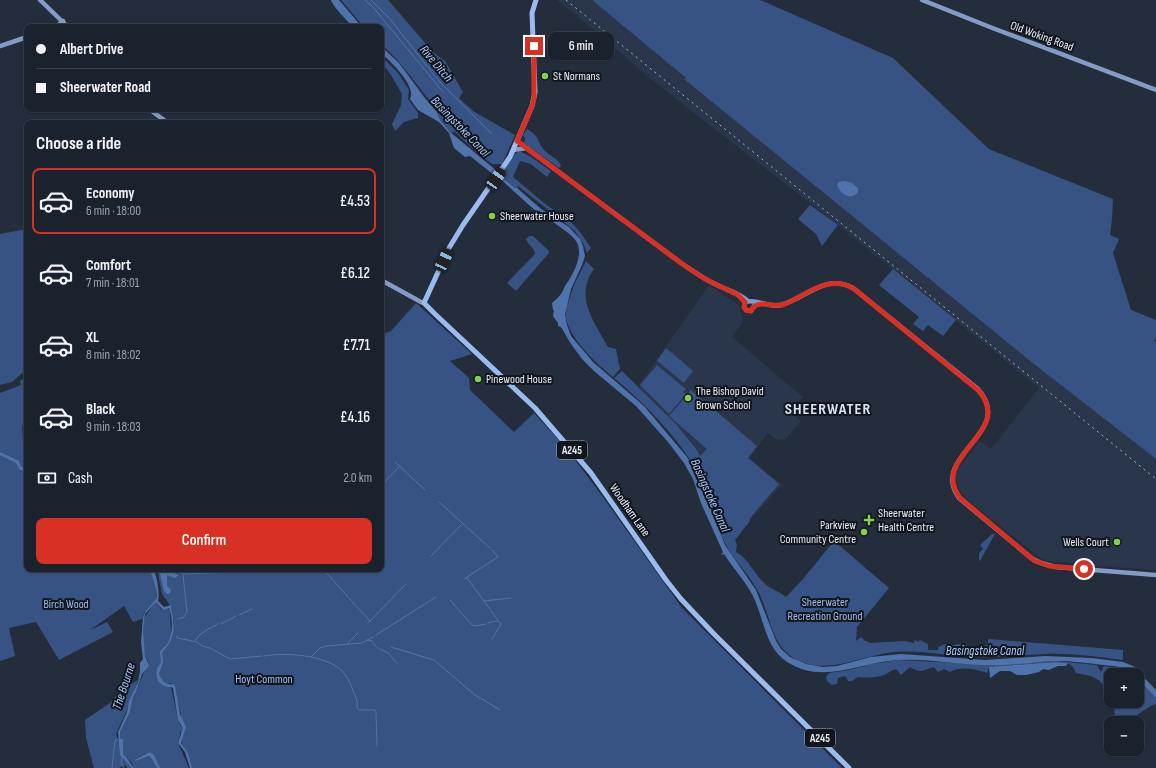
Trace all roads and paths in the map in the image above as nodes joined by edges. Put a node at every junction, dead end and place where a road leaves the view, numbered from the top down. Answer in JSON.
{"nodes":[{"id":1,"x":40,"y":0,"type":"edge"},
{"id":2,"x":536,"y":0,"type":"edge"},
{"id":3,"x":922,"y":0,"type":"edge"},
{"id":4,"x":63,"y":21,"type":"junction"},
{"id":5,"x":60,"y":24,"type":"edge"},
{"id":6,"x":66,"y":24,"type":"edge"},
{"id":7,"x":24,"y":37,"type":"edge"},
{"id":8,"x":0,"y":46,"type":"edge"},
{"id":9,"x":1156,"y":90,"type":"edge"},
{"id":10,"x":153,"y":112,"type":"edge"},
{"id":11,"x":164,"y":120,"type":"edge"},
{"id":12,"x":517,"y":141,"type":"junction"},
{"id":13,"x":527,"y":148,"type":"junction"},
{"id":14,"x":513,"y":150,"type":"junction"},
{"id":15,"x":384,"y":282,"type":"edge"},
{"id":16,"x":424,"y":303,"type":"junction"},
{"id":17,"x":1156,"y":576,"type":"edge"},
{"id":18,"x":849,"y":768,"type":"edge"}],
"edges":[{"from":1,"to":4,"type":"street"},
{"from":2,"to":12,"type":"main road"},
{"from":3,"to":9,"type":"street","name":"Old Woking Road"},
{"from":4,"to":5,"type":"street"},
{"from":4,"to":6,"type":"street"},
{"from":7,"to":8,"type":"street"},
{"from":10,"to":11,"type":"street"},
{"from":12,"to":13,"type":"street"},
{"from":12,"to":14,"type":"main road"},
{"from":13,"to":14,"type":"street"},
{"from":13,"to":17,"type":"street"},
{"from":14,"to":16,"type":"main road"},
{"from":15,"to":16,"type":"street","name":"Woodham Lane"},
{"from":16,"to":18,"type":"main road","name":"Woodham Lane","number":"A245"}]}
